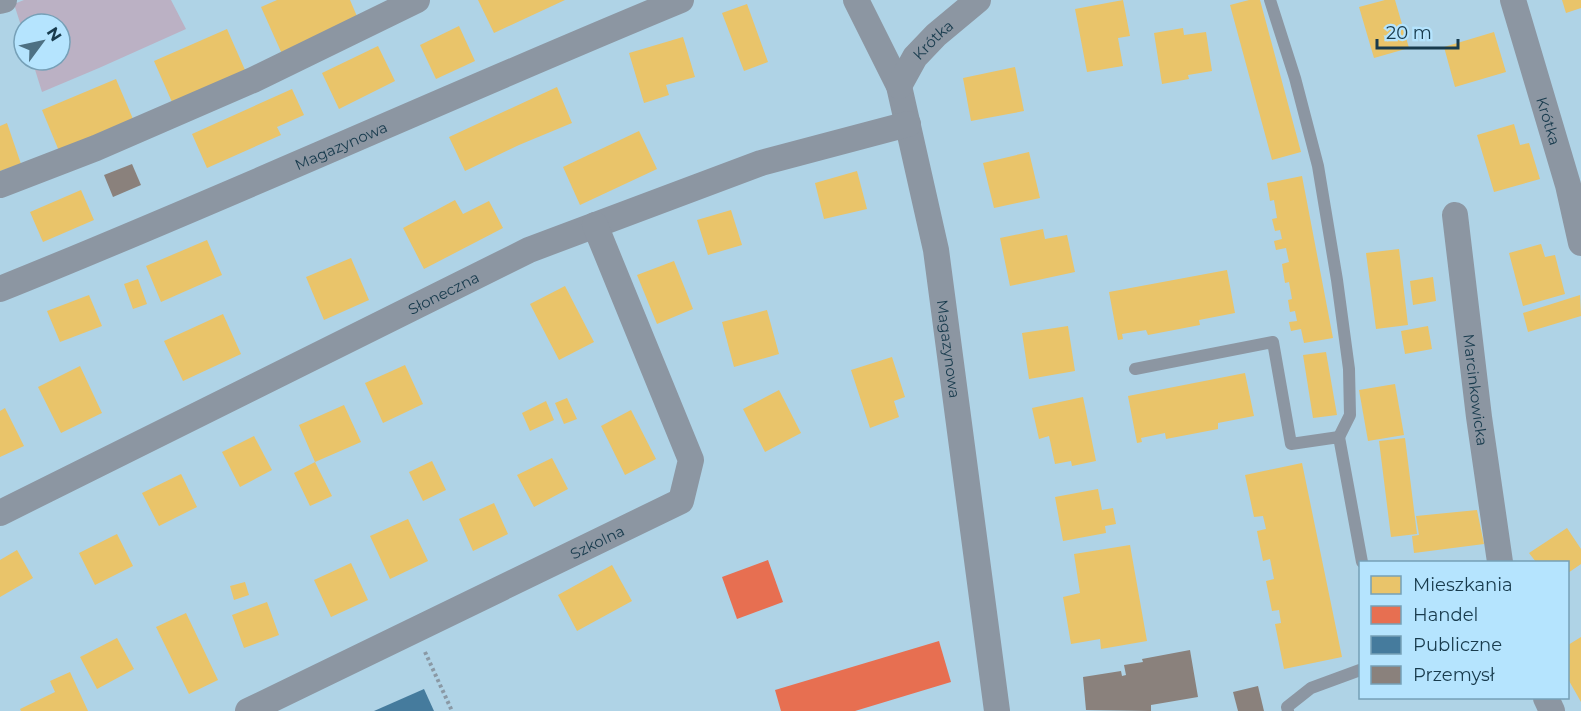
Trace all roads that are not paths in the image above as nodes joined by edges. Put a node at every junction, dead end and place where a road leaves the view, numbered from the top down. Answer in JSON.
{"nodes":[{"id":1,"x":417,"y":0,"type":"edge"},
{"id":2,"x":681,"y":0,"type":"edge"},
{"id":3,"x":856,"y":0,"type":"edge"},
{"id":4,"x":978,"y":0,"type":"edge"},
{"id":5,"x":1270,"y":0,"type":"edge"},
{"id":6,"x":1513,"y":0,"type":"edge"},
{"id":7,"x":899,"y":86,"type":"junction"},
{"id":8,"x":908,"y":124,"type":"junction"},
{"id":9,"x":0,"y":184,"type":"edge"},
{"id":10,"x":1455,"y":215,"type":"dead end"},
{"id":11,"x":595,"y":225,"type":"junction"},
{"id":12,"x":1581,"y":243,"type":"edge"},
{"id":13,"x":0,"y":290,"type":"edge"},
{"id":14,"x":1135,"y":369,"type":"dead end"},
{"id":15,"x":1339,"y":437,"type":"junction"},
{"id":16,"x":0,"y":513,"type":"edge"},
{"id":17,"x":1362,"y":561,"type":"edge"},
{"id":18,"x":1500,"y":561,"type":"edge"},
{"id":19,"x":1359,"y":670,"type":"edge"},
{"id":20,"x":248,"y":711,"type":"edge"},
{"id":21,"x":997,"y":711,"type":"edge"},
{"id":22,"x":1288,"y":711,"type":"edge"}],
"edges":[{"from":1,"to":9,"type":"street"},
{"from":2,"to":13,"type":"street","name":"Magazynowa"},
{"from":3,"to":7,"type":"street","name":"Magazynowa"},
{"from":4,"to":7,"type":"street","name":"Krótka"},
{"from":5,"to":15,"type":"lane"},
{"from":6,"to":12,"type":"street","name":"Krótka"},
{"from":7,"to":8,"type":"street","name":"Magazynowa"},
{"from":8,"to":11,"type":"street","name":"Słoneczna"},
{"from":8,"to":21,"type":"street","name":"Magazynowa"},
{"from":10,"to":18,"type":"street","name":"Marcinkowicka"},
{"from":11,"to":16,"type":"street","name":"Słoneczna"},
{"from":11,"to":20,"type":"street","name":"Szkolna"},
{"from":14,"to":15,"type":"lane"},
{"from":15,"to":17,"type":"lane"},
{"from":19,"to":22,"type":"lane"}]}
